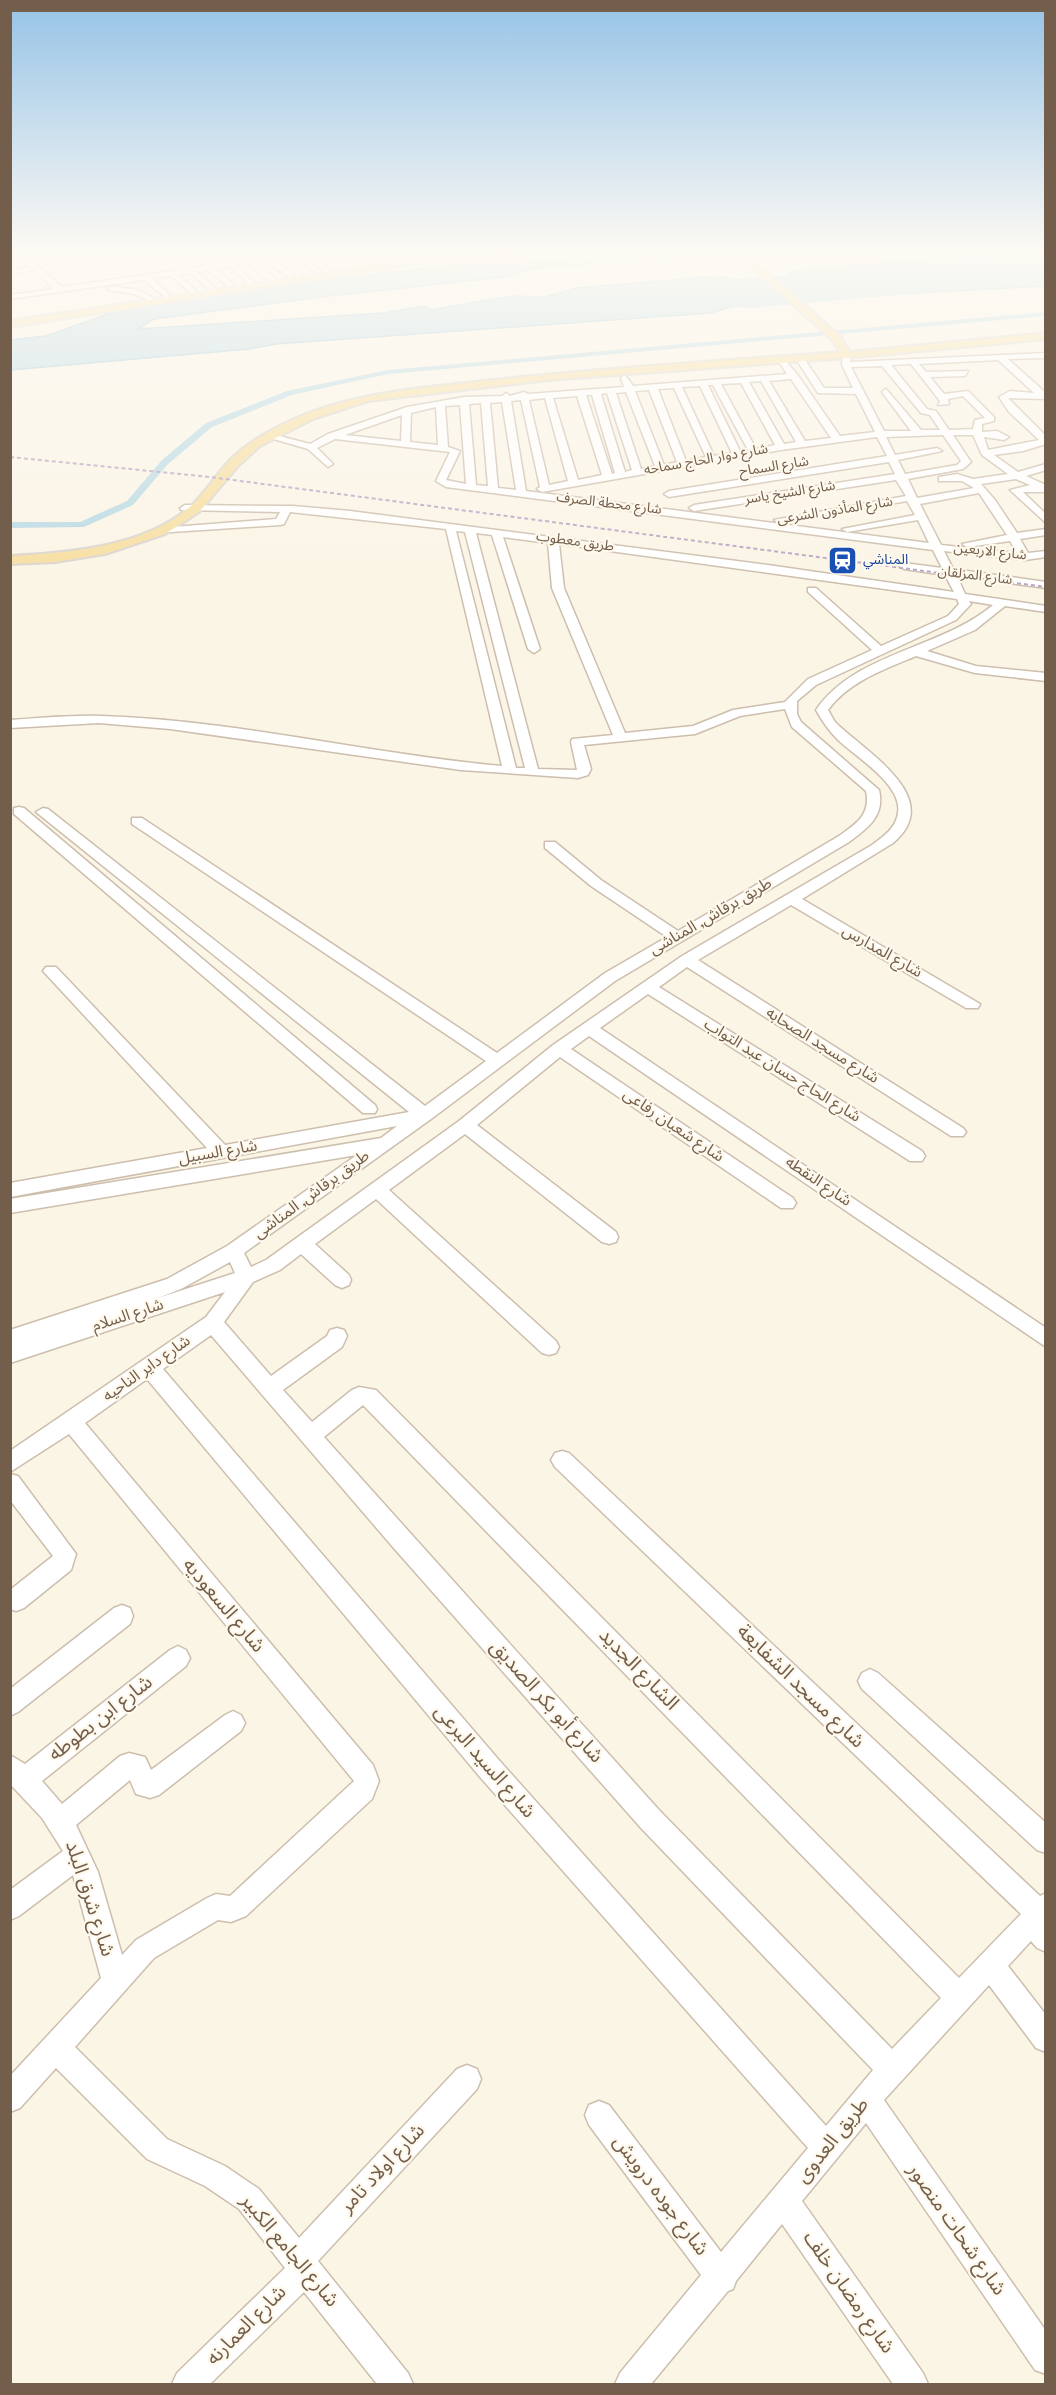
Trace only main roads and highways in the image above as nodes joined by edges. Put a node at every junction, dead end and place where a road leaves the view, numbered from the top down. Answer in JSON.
{"nodes":[{"id":1,"x":743,"y":361,"type":"junction"},
{"id":2,"x":746,"y":361,"type":"edge"},
{"id":3,"x":752,"y":361,"type":"edge"},
{"id":4,"x":636,"y":368,"type":"junction"},
{"id":5,"x":390,"y":392,"type":"junction"},
{"id":6,"x":229,"y":462,"type":"junction"},
{"id":7,"x":194,"y":504,"type":"junction"},
{"id":8,"x":10,"y":551,"type":"edge"},
{"id":9,"x":10,"y":560,"type":"edge"}],
"edges":[{"from":1,"to":2,"type":"main road"},
{"from":1,"to":3,"type":"main road"},
{"from":1,"to":4,"type":"main road"},
{"from":4,"to":5,"type":"main road"},
{"from":4,"to":5,"type":"main road"},
{"from":5,"to":6,"type":"main road"},
{"from":5,"to":6,"type":"main road"},
{"from":6,"to":7,"type":"main road"},
{"from":7,"to":8,"type":"main road"},
{"from":7,"to":9,"type":"main road"}]}
